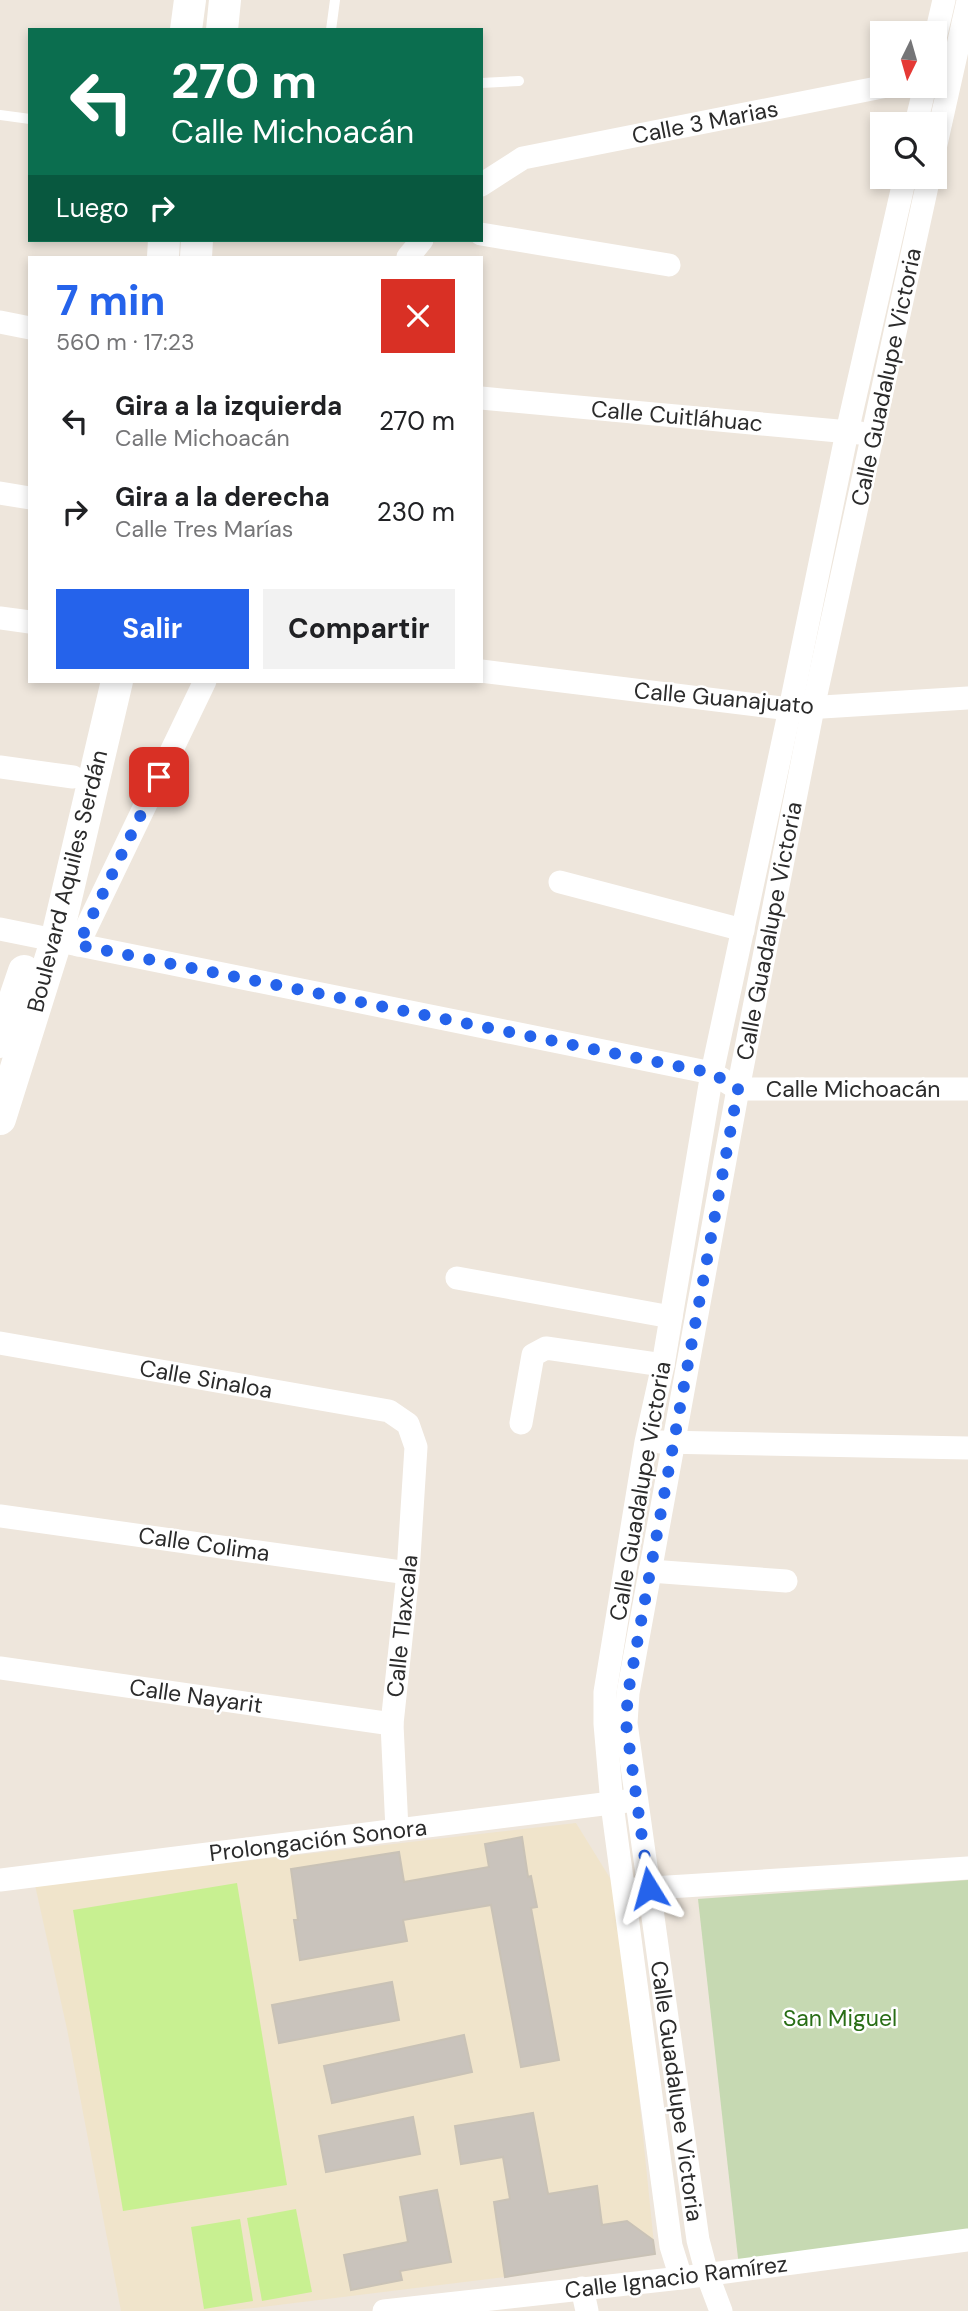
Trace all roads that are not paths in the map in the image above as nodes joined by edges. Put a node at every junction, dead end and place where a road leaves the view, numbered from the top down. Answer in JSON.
{"nodes":[{"id":1,"x":190,"y":0,"type":"edge"},
{"id":2,"x":225,"y":0,"type":"edge"},
{"id":3,"x":335,"y":0,"type":"edge"},
{"id":4,"x":944,"y":0,"type":"edge"},
{"id":5,"x":968,"y":1,"type":"edge"},
{"id":6,"x":939,"y":21,"type":"edge"},
{"id":7,"x":186,"y":28,"type":"edge"},
{"id":8,"x":222,"y":28,"type":"edge"},
{"id":9,"x":331,"y":28,"type":"edge"},
{"id":10,"x":951,"y":75,"type":"edge"},
{"id":11,"x":519,"y":80,"type":"dead end"},
{"id":12,"x":483,"y":83,"type":"edge"},
{"id":13,"x":870,"y":89,"type":"edge"},
{"id":14,"x":943,"y":112,"type":"edge"},
{"id":15,"x":0,"y":115,"type":"edge"},
{"id":16,"x":28,"y":119,"type":"edge"},
{"id":17,"x":483,"y":184,"type":"edge"},
{"id":18,"x":902,"y":189,"type":"edge"},
{"id":19,"x":926,"y":189,"type":"edge"},
{"id":20,"x":483,"y":234,"type":"edge"},
{"id":21,"x":420,"y":242,"type":"edge"},
{"id":22,"x":409,"y":256,"type":"edge"},
{"id":23,"x":669,"y":265,"type":"dead end"},
{"id":24,"x":0,"y":322,"type":"edge"},
{"id":25,"x":28,"y":328,"type":"edge"},
{"id":26,"x":483,"y":398,"type":"edge"},
{"id":27,"x":847,"y":432,"type":"junction"},
{"id":28,"x":873,"y":434,"type":"junction"},
{"id":29,"x":0,"y":493,"type":"edge"},
{"id":30,"x":28,"y":498,"type":"edge"},
{"id":31,"x":0,"y":618,"type":"edge"},
{"id":32,"x":28,"y":622,"type":"edge"},
{"id":33,"x":483,"y":671,"type":"edge"},
{"id":34,"x":96,"y":683,"type":"edge"},
{"id":35,"x":117,"y":683,"type":"edge"},
{"id":36,"x":204,"y":683,"type":"edge"},
{"id":37,"x":968,"y":698,"type":"edge"},
{"id":38,"x":802,"y":708,"type":"junction"},
{"id":39,"x":0,"y":767,"type":"edge"},
{"id":40,"x":73,"y":777,"type":"junction"},
{"id":41,"x":560,"y":882,"type":"dead end"},
{"id":42,"x":0,"y":929,"type":"edge"},
{"id":43,"x":743,"y":930,"type":"junction"},
{"id":44,"x":57,"y":941,"type":"junction"},
{"id":45,"x":0,"y":1042,"type":"edge"},
{"id":46,"x":712,"y":1073,"type":"junction"},
{"id":47,"x":738,"y":1089,"type":"junction"},
{"id":48,"x":968,"y":1089,"type":"edge"},
{"id":49,"x":0,"y":1119,"type":"edge"},
{"id":50,"x":457,"y":1278,"type":"dead end"},
{"id":51,"x":671,"y":1317,"type":"junction"},
{"id":52,"x":0,"y":1343,"type":"edge"},
{"id":53,"x":663,"y":1365,"type":"junction"},
{"id":54,"x":521,"y":1423,"type":"dead end"},
{"id":55,"x":408,"y":1424,"type":"joint"},
{"id":56,"x":646,"y":1442,"type":"junction"},
{"id":57,"x":673,"y":1443,"type":"junction"},
{"id":58,"x":968,"y":1448,"type":"edge"},
{"id":59,"x":0,"y":1516,"type":"edge"},
{"id":60,"x":650,"y":1572,"type":"junction"},
{"id":61,"x":408,"y":1573,"type":"junction"},
{"id":62,"x":786,"y":1581,"type":"dead end"},
{"id":63,"x":0,"y":1668,"type":"edge"},
{"id":64,"x":392,"y":1724,"type":"junction"},
{"id":65,"x":637,"y":1800,"type":"junction"},
{"id":66,"x":612,"y":1804,"type":"junction"},
{"id":67,"x":397,"y":1830,"type":"junction"},
{"id":68,"x":968,"y":1868,"type":"edge"},
{"id":69,"x":0,"y":1880,"type":"edge"},
{"id":70,"x":649,"y":1888,"type":"junction"},
{"id":71,"x":623,"y":1891,"type":"junction"},
{"id":72,"x":968,"y":2240,"type":"edge"},
{"id":73,"x":707,"y":2274,"type":"junction"},
{"id":74,"x":681,"y":2278,"type":"junction"},
{"id":75,"x":582,"y":2288,"type":"junction"},
{"id":76,"x":384,"y":2311,"type":"edge"},
{"id":77,"x":587,"y":2311,"type":"edge"},
{"id":78,"x":721,"y":2311,"type":"edge"}],
"edges":[{"from":1,"to":7,"type":"street"},
{"from":2,"to":8,"type":"street"},
{"from":3,"to":9,"type":"lane"},
{"from":4,"to":6,"type":"street"},
{"from":5,"to":10,"type":"street"},
{"from":10,"to":14,"type":"street"},
{"from":11,"to":12,"type":"lane"},
{"from":13,"to":17,"type":"street","name":"Calle 3 Marias"},
{"from":15,"to":16,"type":"lane"},
{"from":18,"to":27,"type":"street","name":"Calle Guadalupe Victoria"},
{"from":19,"to":28,"type":"street","name":"Calle Guadalupe Victoria"},
{"from":20,"to":23,"type":"street"},
{"from":21,"to":22,"type":"street"},
{"from":24,"to":25,"type":"street"},
{"from":26,"to":27,"type":"street","name":"Calle Cuitláhuac"},
{"from":27,"to":28,"type":"street","name":"Calle Cuitláhuac"},
{"from":27,"to":38,"type":"street","name":"Calle Guadalupe Victoria"},
{"from":28,"to":38,"type":"street","name":"Calle Guadalupe Victoria"},
{"from":29,"to":30,"type":"street"},
{"from":31,"to":32,"type":"street"},
{"from":33,"to":38,"type":"street","name":"Calle Guanajuato"},
{"from":34,"to":40,"type":"street","name":"Boulevard Aquiles Serdán"},
{"from":35,"to":44,"type":"street","name":"Boulevard Aquiles Serdán"},
{"from":36,"to":44,"type":"street"},
{"from":37,"to":38,"type":"street","name":"Calle Guanajuato"},
{"from":38,"to":43,"type":"street","name":"Calle Guadalupe Victoria"},
{"from":38,"to":47,"type":"street","name":"Calle Guadalupe Victoria"},
{"from":39,"to":40,"type":"street"},
{"from":40,"to":44,"type":"street","name":"Boulevard Aquiles Serdán"},
{"from":41,"to":43,"type":"street"},
{"from":42,"to":44,"type":"street","name":"Calle Michoacán"},
{"from":43,"to":46,"type":"street","name":"Calle Guadalupe Victoria"},
{"from":44,"to":45,"type":"street","name":"Boulevard Aquiles Serdán"},
{"from":44,"to":46,"type":"street","name":"Calle Michoacán"},
{"from":44,"to":49,"type":"street","name":"Boulevard Aquiles Serdán"},
{"from":46,"to":47,"type":"street","name":"Calle Michoacán"},
{"from":46,"to":51,"type":"street","name":"Calle Guadalupe Victoria"},
{"from":47,"to":48,"type":"street","name":"Calle Michoacán"},
{"from":47,"to":57,"type":"street","name":"Calle Guadalupe Victoria"},
{"from":50,"to":51,"type":"street"},
{"from":51,"to":53,"type":"street","name":"Calle Guadalupe Victoria"},
{"from":52,"to":55,"type":"street","name":"Calle Sinaloa"},
{"from":53,"to":54,"type":"street"},
{"from":53,"to":56,"type":"street","name":"Calle Guadalupe Victoria"},
{"from":55,"to":61,"type":"street","name":"Calle Tlaxcala"},
{"from":56,"to":57,"type":"street"},
{"from":56,"to":66,"type":"street","name":"Calle Guadalupe Victoria"},
{"from":57,"to":58,"type":"street"},
{"from":57,"to":60,"type":"street","name":"Calle Guadalupe Victoria"},
{"from":59,"to":61,"type":"street","name":"Calle Colima"},
{"from":60,"to":62,"type":"street"},
{"from":60,"to":65,"type":"street","name":"Calle Guadalupe Victoria"},
{"from":61,"to":64,"type":"street","name":"Calle Tlaxcala"},
{"from":63,"to":64,"type":"street","name":"Calle Nayarit"},
{"from":64,"to":67,"type":"street","name":"Calle Tlaxcala"},
{"from":65,"to":66,"type":"street","name":"Prolongación Sonora"},
{"from":65,"to":70,"type":"street","name":"Calle Guadalupe Victoria"},
{"from":66,"to":67,"type":"street","name":"Prolongación Sonora"},
{"from":66,"to":71,"type":"street","name":"Calle Guadalupe Victoria"},
{"from":67,"to":69,"type":"street","name":"Prolongación Sonora"},
{"from":68,"to":70,"type":"street"},
{"from":70,"to":71,"type":"street"},
{"from":70,"to":73,"type":"street","name":"Calle Guadalupe Victoria"},
{"from":71,"to":74,"type":"street","name":"Calle Guadalupe Victoria"},
{"from":72,"to":73,"type":"street","name":"Calle Ignacio Ramírez"},
{"from":73,"to":74,"type":"street","name":"Calle Ignacio Ramírez"},
{"from":73,"to":78,"type":"street","name":"Calle Guadalupe Victoria"},
{"from":74,"to":75,"type":"street","name":"Calle Ignacio Ramírez"},
{"from":75,"to":76,"type":"street","name":"Calle Ignacio Ramírez"},
{"from":75,"to":77,"type":"street"}]}
